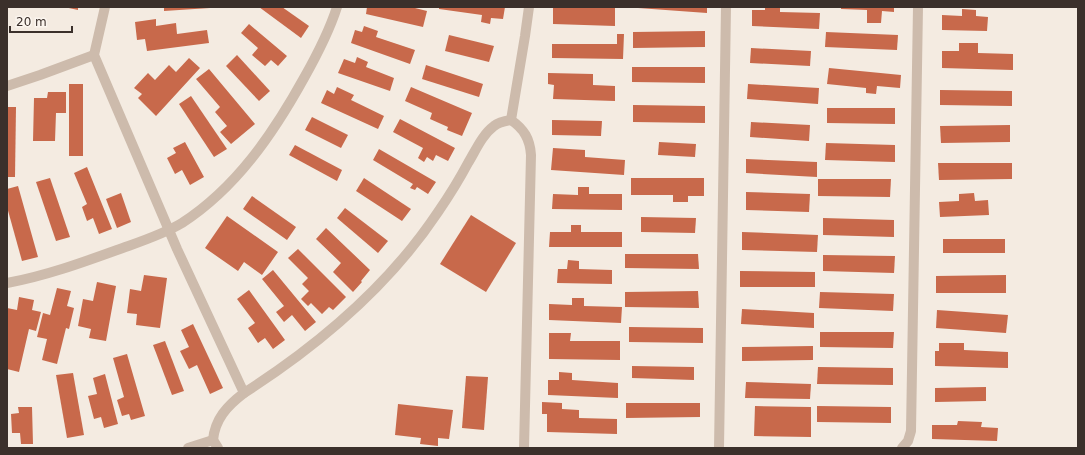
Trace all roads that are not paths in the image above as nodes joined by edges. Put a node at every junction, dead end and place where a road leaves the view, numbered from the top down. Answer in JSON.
{"nodes":[{"id":1,"x":105,"y":7,"type":"edge"},
{"id":2,"x":337,"y":7,"type":"edge"},
{"id":3,"x":529,"y":7,"type":"edge"},
{"id":4,"x":726,"y":7,"type":"edge"},
{"id":5,"x":918,"y":7,"type":"edge"},
{"id":6,"x":94,"y":55,"type":"junction"},
{"id":7,"x":7,"y":86,"type":"edge"},
{"id":8,"x":511,"y":120,"type":"junction"},
{"id":9,"x":169,"y":229,"type":"junction"},
{"id":10,"x":7,"y":283,"type":"edge"},
{"id":11,"x":244,"y":393,"type":"junction"},
{"id":12,"x":216,"y":444,"type":"edge"},
{"id":13,"x":188,"y":448,"type":"edge"},
{"id":14,"x":524,"y":448,"type":"edge"},
{"id":15,"x":719,"y":448,"type":"edge"},
{"id":16,"x":902,"y":448,"type":"edge"}],
"edges":[{"from":1,"to":6,"type":"street"},
{"from":2,"to":9,"type":"street"},
{"from":3,"to":8,"type":"street"},
{"from":4,"to":15,"type":"street"},
{"from":5,"to":16,"type":"street"},
{"from":6,"to":7,"type":"street"},
{"from":6,"to":9,"type":"street"},
{"from":8,"to":11,"type":"street"},
{"from":8,"to":14,"type":"street"},
{"from":9,"to":10,"type":"street"},
{"from":9,"to":11,"type":"street"},
{"from":11,"to":12,"type":"street"},
{"from":12,"to":13,"type":"street"}]}
